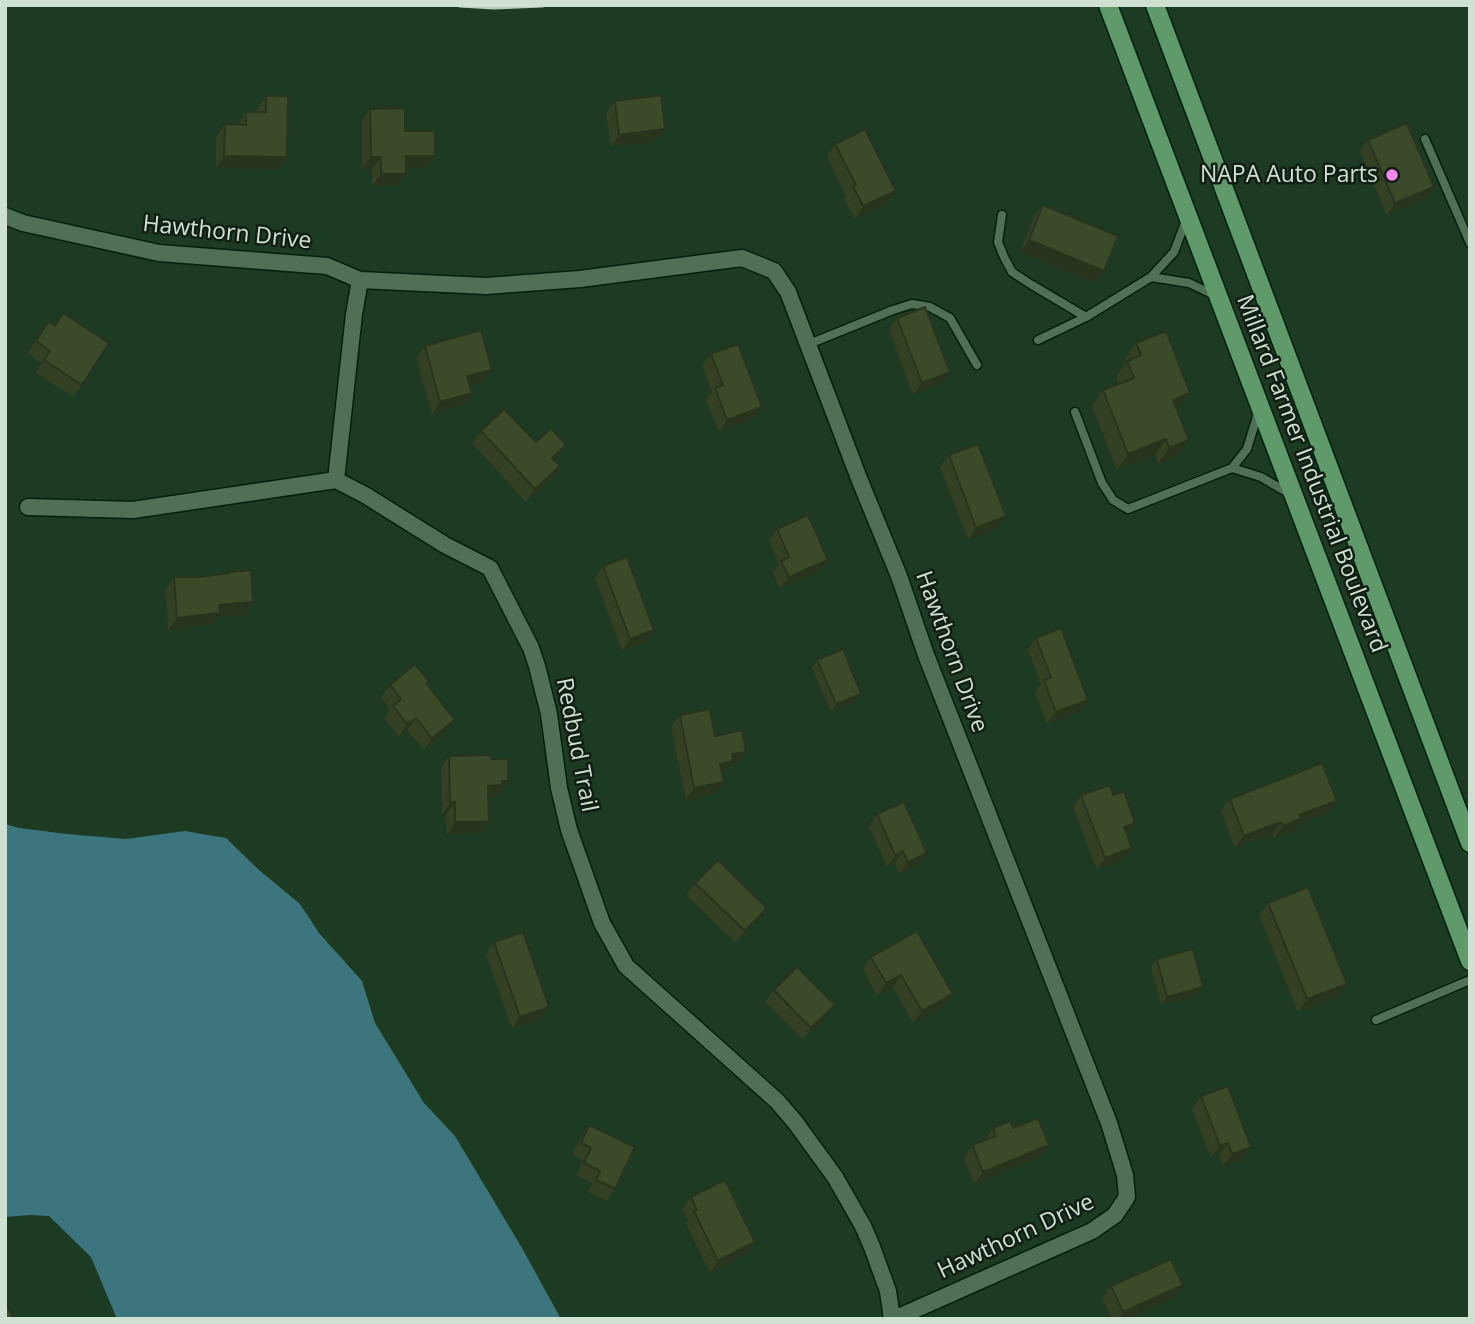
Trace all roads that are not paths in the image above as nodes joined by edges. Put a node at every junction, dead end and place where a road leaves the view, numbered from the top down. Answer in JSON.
{"nodes":[{"id":1,"x":1108,"y":5,"type":"edge"},
{"id":2,"x":1155,"y":5,"type":"edge"},
{"id":3,"x":1425,"y":139,"type":"dead end"},
{"id":4,"x":1002,"y":215,"type":"dead end"},
{"id":5,"x":5,"y":216,"type":"edge"},
{"id":6,"x":1188,"y":217,"type":"junction"},
{"id":7,"x":1470,"y":243,"type":"edge"},
{"id":8,"x":1151,"y":277,"type":"junction"},
{"id":9,"x":360,"y":280,"type":"junction"},
{"id":10,"x":1218,"y":297,"type":"junction"},
{"id":11,"x":1086,"y":317,"type":"junction"},
{"id":12,"x":1038,"y":340,"type":"dead end"},
{"id":13,"x":808,"y":344,"type":"junction"},
{"id":14,"x":977,"y":365,"type":"dead end"},
{"id":15,"x":1260,"y":408,"type":"junction"},
{"id":16,"x":1075,"y":412,"type":"dead end"},
{"id":17,"x":1232,"y":468,"type":"junction"},
{"id":18,"x":336,"y":480,"type":"junction"},
{"id":19,"x":1294,"y":496,"type":"junction"},
{"id":20,"x":28,"y":507,"type":"dead end"},
{"id":21,"x":1470,"y":843,"type":"edge"},
{"id":22,"x":1470,"y":961,"type":"edge"},
{"id":23,"x":1470,"y":980,"type":"edge"},
{"id":24,"x":1376,"y":1020,"type":"dead end"},
{"id":25,"x":893,"y":1319,"type":"edge"}],
"edges":[{"from":1,"to":6,"type":"main road","name":"Millard Farmer Industrial Boulevard"},
{"from":2,"to":21,"type":"main road","name":"Millard Farmer Industrial Boulevard"},
{"from":3,"to":7,"type":"lane"},
{"from":4,"to":11,"type":"lane"},
{"from":5,"to":9,"type":"street","name":"Hawthorn Drive"},
{"from":6,"to":8,"type":"lane"},
{"from":6,"to":10,"type":"main road","name":"Millard Farmer Industrial Boulevard"},
{"from":8,"to":10,"type":"lane"},
{"from":8,"to":11,"type":"lane"},
{"from":9,"to":13,"type":"street","name":"Hawthorn Drive"},
{"from":9,"to":18,"type":"street"},
{"from":10,"to":15,"type":"main road","name":"Millard Farmer Industrial Boulevard"},
{"from":11,"to":12,"type":"lane"},
{"from":13,"to":14,"type":"lane"},
{"from":13,"to":25,"type":"street","name":"Hawthorn Drive"},
{"from":15,"to":17,"type":"lane"},
{"from":15,"to":19,"type":"main road","name":"Millard Farmer Industrial Boulevard"},
{"from":16,"to":17,"type":"lane"},
{"from":17,"to":19,"type":"lane"},
{"from":18,"to":20,"type":"street"},
{"from":18,"to":25,"type":"street","name":"Redbud Trail"},
{"from":19,"to":22,"type":"main road","name":"Millard Farmer Industrial Boulevard"},
{"from":23,"to":24,"type":"lane"}]}
